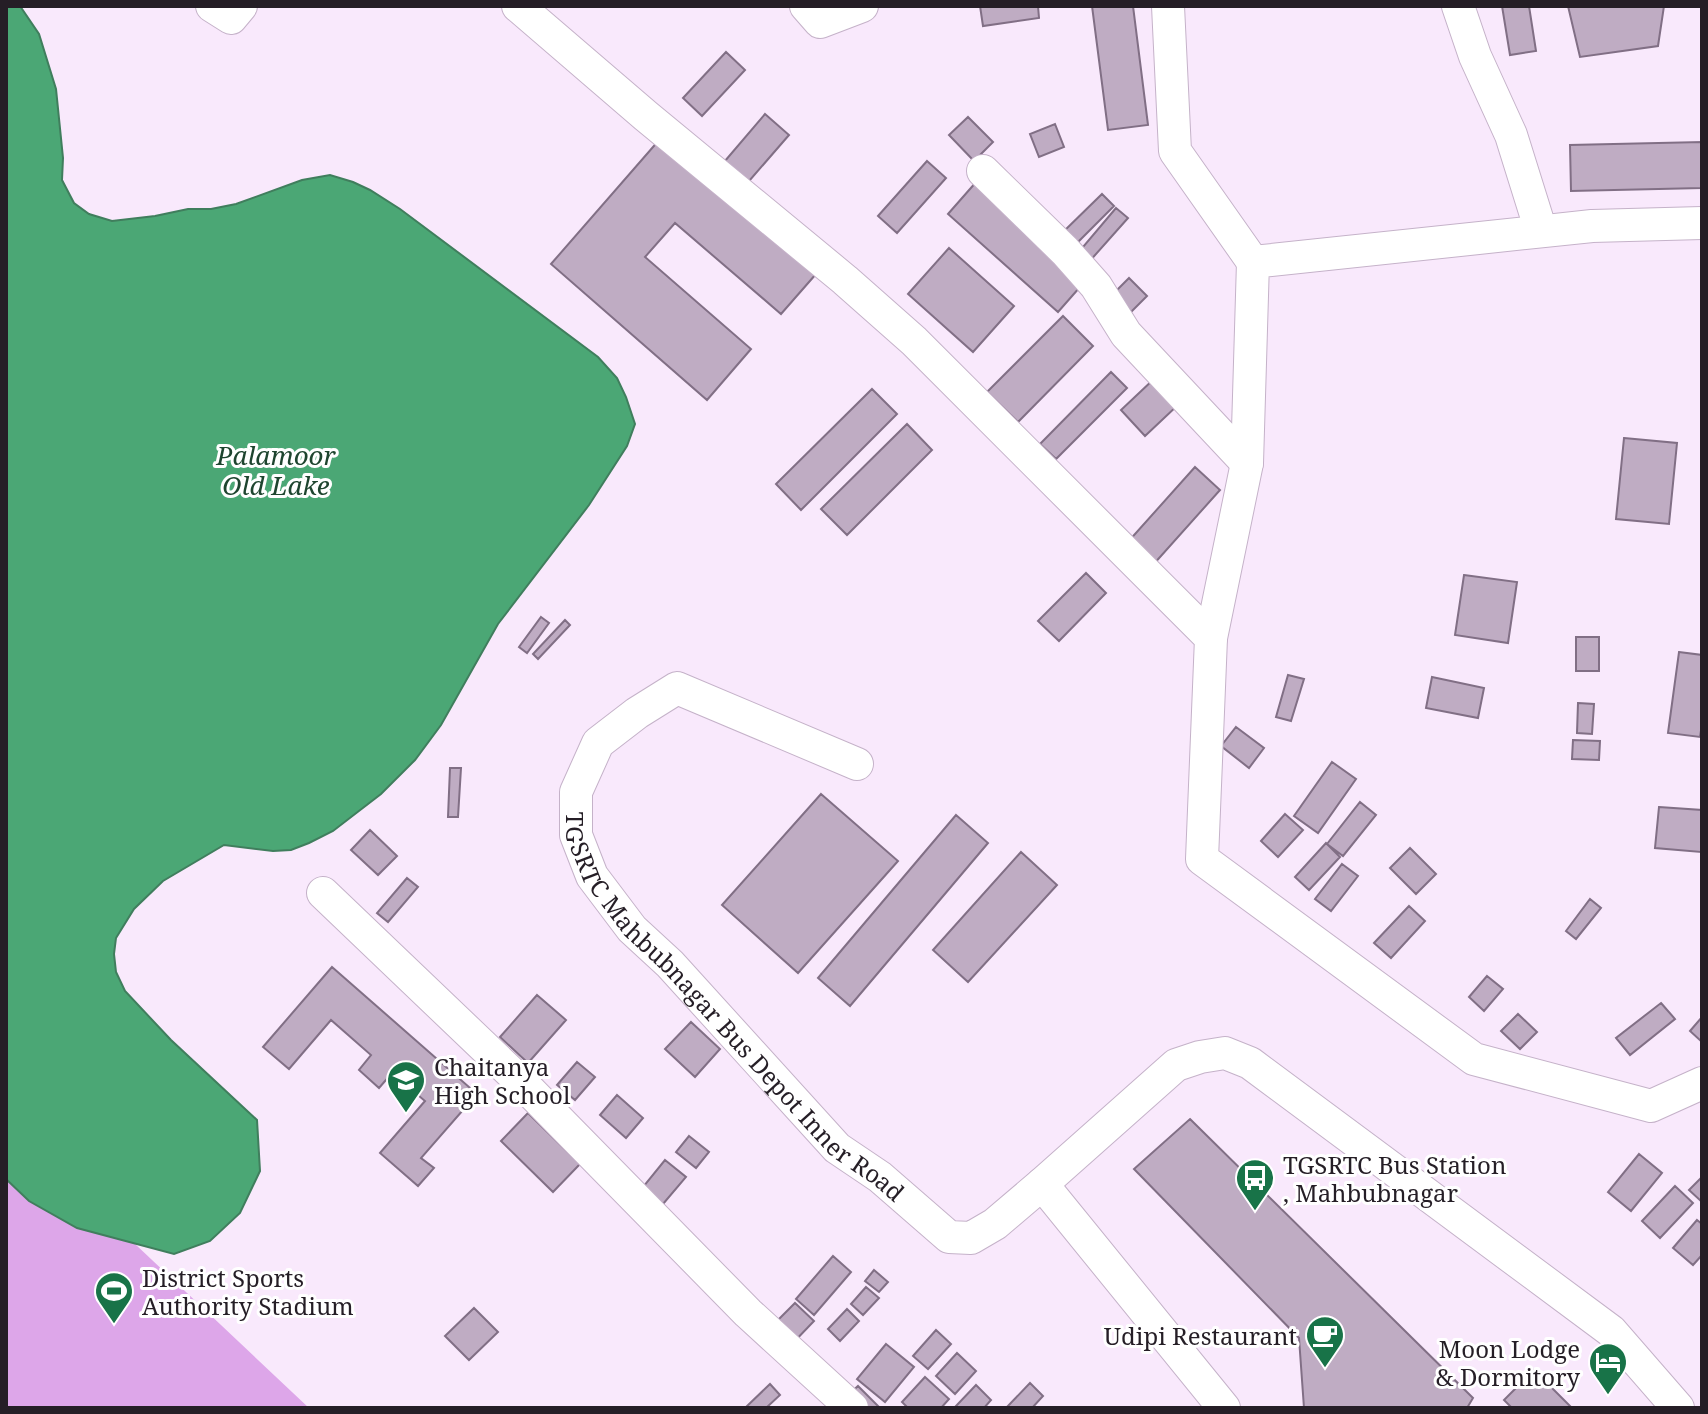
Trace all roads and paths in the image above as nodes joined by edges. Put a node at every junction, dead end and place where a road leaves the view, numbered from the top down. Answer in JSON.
{"nodes":[{"id":1,"x":212,"y":6,"type":"edge"},
{"id":2,"x":241,"y":6,"type":"edge"},
{"id":3,"x":862,"y":6,"type":"edge"},
{"id":4,"x":1168,"y":6,"type":"edge"},
{"id":5,"x":1458,"y":6,"type":"edge"},
{"id":6,"x":527,"y":9,"type":"edge"},
{"id":7,"x":813,"y":14,"type":"edge"},
{"id":8,"x":983,"y":171,"type":"dead end"},
{"id":9,"x":1702,"y":223,"type":"edge"},
{"id":10,"x":1541,"y":231,"type":"junction"},
{"id":11,"x":1253,"y":262,"type":"junction"},
{"id":12,"x":1247,"y":463,"type":"junction"},
{"id":13,"x":1211,"y":638,"type":"junction"},
{"id":14,"x":857,"y":764,"type":"dead end"},
{"id":15,"x":323,"y":893,"type":"dead end"},
{"id":16,"x":1702,"y":1083,"type":"edge"},
{"id":17,"x":1042,"y":1184,"type":"junction"},
{"id":18,"x":852,"y":1408,"type":"edge"},
{"id":19,"x":1224,"y":1408,"type":"edge"},
{"id":20,"x":1678,"y":1408,"type":"edge"}],
"edges":[{"from":1,"to":2,"type":"street"},
{"from":3,"to":7,"type":"street"},
{"from":4,"to":11,"type":"street"},
{"from":5,"to":10,"type":"street"},
{"from":6,"to":13,"type":"street"},
{"from":8,"to":12,"type":"street"},
{"from":9,"to":10,"type":"street"},
{"from":10,"to":11,"type":"street"},
{"from":11,"to":12,"type":"street"},
{"from":12,"to":13,"type":"street"},
{"from":13,"to":16,"type":"street"},
{"from":14,"to":17,"type":"street","name":"TGSRTC Mahbubnagar Bus Depot Inner Road"},
{"from":15,"to":18,"type":"street"},
{"from":17,"to":19,"type":"street"},
{"from":17,"to":20,"type":"street"}]}
